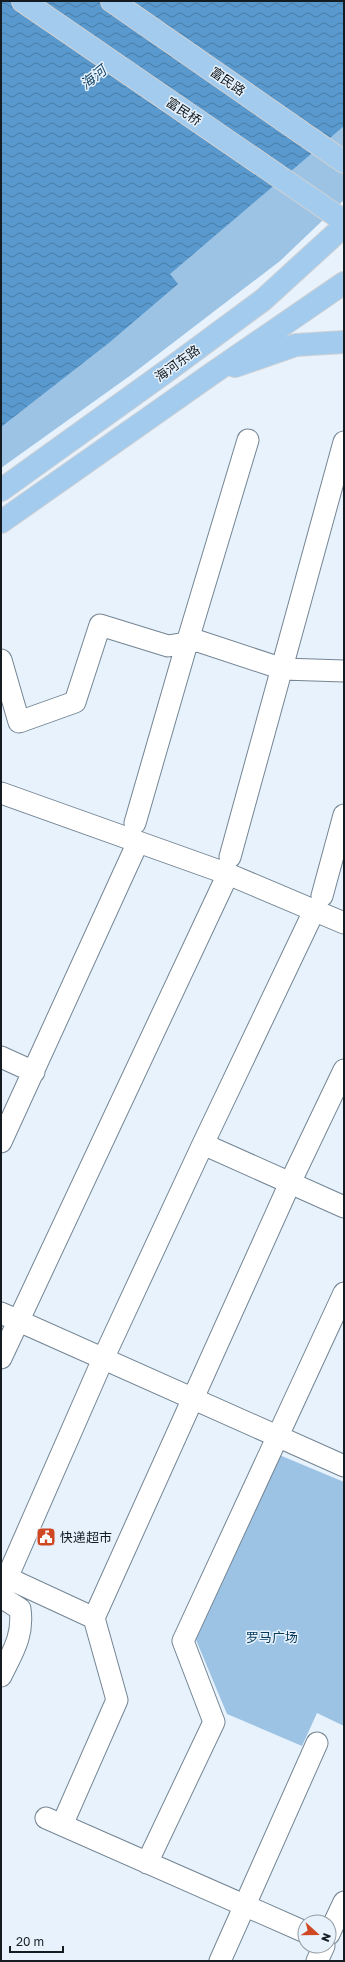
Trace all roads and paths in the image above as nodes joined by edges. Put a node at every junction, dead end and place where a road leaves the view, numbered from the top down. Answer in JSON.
{"nodes":[{"id":1,"x":23,"y":1,"type":"edge"},
{"id":2,"x":112,"y":1,"type":"edge"},
{"id":3,"x":344,"y":162,"type":"edge"},
{"id":4,"x":344,"y":221,"type":"edge"},
{"id":5,"x":344,"y":226,"type":"edge"},
{"id":6,"x":344,"y":283,"type":"edge"},
{"id":7,"x":344,"y":342,"type":"edge"},
{"id":8,"x":210,"y":375,"type":"junction"},
{"id":9,"x":248,"y":440,"type":"dead end"},
{"id":10,"x":344,"y":442,"type":"edge"},
{"id":11,"x":1,"y":490,"type":"edge"},
{"id":12,"x":1,"y":522,"type":"edge"},
{"id":13,"x":187,"y":643,"type":"junction"},
{"id":14,"x":1,"y":660,"type":"edge"},
{"id":15,"x":283,"y":669,"type":"junction"},
{"id":16,"x":344,"y":671,"type":"edge"},
{"id":17,"x":1,"y":793,"type":"edge"},
{"id":18,"x":344,"y":815,"type":"edge"},
{"id":19,"x":136,"y":833,"type":"junction"},
{"id":20,"x":229,"y":866,"type":"junction"},
{"id":21,"x":318,"y":903,"type":"junction"},
{"id":22,"x":344,"y":923,"type":"edge"},
{"id":23,"x":1,"y":1057,"type":"edge"},
{"id":24,"x":344,"y":1070,"type":"edge"},
{"id":25,"x":34,"y":1072,"type":"junction"},
{"id":26,"x":1,"y":1142,"type":"edge"},
{"id":27,"x":203,"y":1144,"type":"junction"},
{"id":28,"x":290,"y":1183,"type":"junction"},
{"id":29,"x":344,"y":1207,"type":"edge"},
{"id":30,"x":344,"y":1293,"type":"edge"},
{"id":31,"x":9,"y":1317,"type":"edge"},
{"id":32,"x":1,"y":1358,"type":"edge"},
{"id":33,"x":104,"y":1359,"type":"junction"},
{"id":34,"x":192,"y":1398,"type":"junction"},
{"id":35,"x":277,"y":1436,"type":"junction"},
{"id":36,"x":344,"y":1466,"type":"edge"},
{"id":37,"x":3,"y":1583,"type":"edge"},
{"id":38,"x":94,"y":1618,"type":"junction"},
{"id":39,"x":1,"y":1676,"type":"edge"},
{"id":40,"x":317,"y":1743,"type":"dead end"},
{"id":41,"x":148,"y":1863,"type":"junction"},
{"id":42,"x":344,"y":1902,"type":"edge"},
{"id":43,"x":244,"y":1905,"type":"junction"},
{"id":44,"x":337,"y":1917,"type":"edge"},
{"id":45,"x":297,"y":1928,"type":"edge"},
{"id":46,"x":220,"y":1961,"type":"edge"}],
"edges":[{"from":1,"to":4,"type":"main road","name":"富民桥"},
{"from":2,"to":3,"type":"main road","name":"富民路"},
{"from":5,"to":11,"type":"main road","name":"海河东路"},
{"from":6,"to":8,"type":"main road"},
{"from":7,"to":8,"type":"main road"},
{"from":8,"to":12,"type":"main road"},
{"from":9,"to":13,"type":"street"},
{"from":10,"to":15,"type":"street"},
{"from":13,"to":14,"type":"street"},
{"from":13,"to":15,"type":"street"},
{"from":13,"to":19,"type":"street"},
{"from":15,"to":16,"type":"street"},
{"from":15,"to":20,"type":"street"},
{"from":17,"to":19,"type":"street"},
{"from":18,"to":21,"type":"street"},
{"from":19,"to":20,"type":"street"},
{"from":19,"to":25,"type":"street"},
{"from":20,"to":21,"type":"street"},
{"from":20,"to":31,"type":"street"},
{"from":21,"to":22,"type":"street"},
{"from":21,"to":27,"type":"street"},
{"from":23,"to":25,"type":"street"},
{"from":24,"to":28,"type":"street"},
{"from":25,"to":26,"type":"street"},
{"from":27,"to":28,"type":"street"},
{"from":27,"to":33,"type":"street"},
{"from":28,"to":29,"type":"street"},
{"from":28,"to":34,"type":"street"},
{"from":30,"to":35,"type":"street"},
{"from":31,"to":32,"type":"street"},
{"from":31,"to":33,"type":"street"},
{"from":33,"to":34,"type":"street"},
{"from":33,"to":37,"type":"street"},
{"from":34,"to":35,"type":"street"},
{"from":34,"to":38,"type":"street"},
{"from":35,"to":36,"type":"street"},
{"from":35,"to":41,"type":"street"},
{"from":37,"to":38,"type":"street"},
{"from":37,"to":39,"type":"street"},
{"from":38,"to":41,"type":"street"},
{"from":40,"to":43,"type":"street"},
{"from":41,"to":43,"type":"street"},
{"from":42,"to":44,"type":"street"},
{"from":43,"to":45,"type":"street"},
{"from":43,"to":46,"type":"street"}]}
